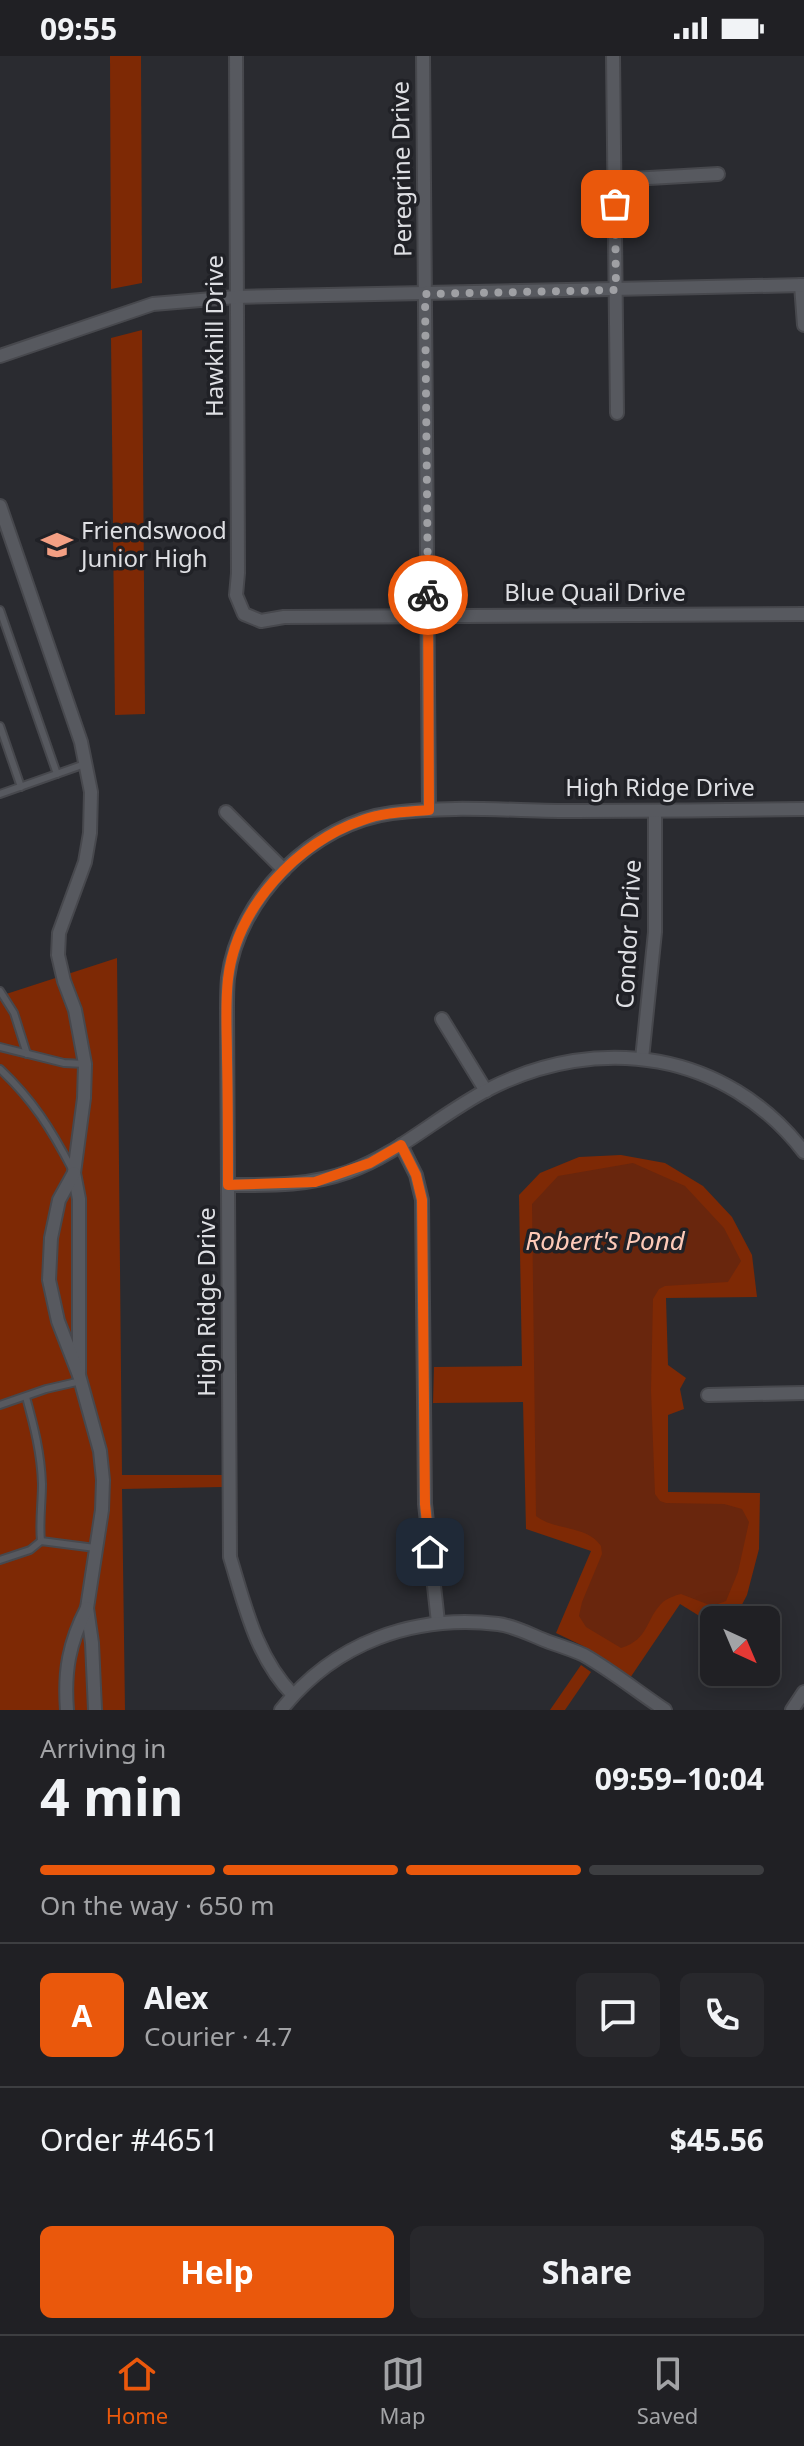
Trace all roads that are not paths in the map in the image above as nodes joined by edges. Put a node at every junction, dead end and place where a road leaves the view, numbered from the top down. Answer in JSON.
{"nodes":[{"id":1,"x":236,"y":56,"type":"edge"},
{"id":2,"x":423,"y":56,"type":"edge"},
{"id":3,"x":613,"y":56,"type":"edge"},
{"id":4,"x":718,"y":174,"type":"dead end"},
{"id":5,"x":615,"y":180,"type":"junction"},
{"id":6,"x":803,"y":285,"type":"edge"},
{"id":7,"x":616,"y":290,"type":"junction"},
{"id":8,"x":425,"y":294,"type":"junction"},
{"id":9,"x":236,"y":297,"type":"junction"},
{"id":10,"x":804,"y":325,"type":"edge"},
{"id":11,"x":0,"y":356,"type":"edge"},
{"id":12,"x":617,"y":413,"type":"dead end"},
{"id":13,"x":0,"y":506,"type":"edge"},
{"id":14,"x":2,"y":520,"type":"edge"},
{"id":15,"x":0,"y":610,"type":"edge"},
{"id":16,"x":244,"y":614,"type":"joint"},
{"id":17,"x":804,"y":614,"type":"edge"},
{"id":18,"x":428,"y":615,"type":"junction"},
{"id":19,"x":0,"y":726,"type":"edge"},
{"id":20,"x":85,"y":764,"type":"junction"},
{"id":21,"x":57,"y":774,"type":"junction"},
{"id":22,"x":21,"y":787,"type":"junction"},
{"id":23,"x":0,"y":794,"type":"edge"},
{"id":24,"x":804,"y":809,"type":"edge"},
{"id":25,"x":429,"y":810,"type":"junction"},
{"id":26,"x":655,"y":811,"type":"junction"},
{"id":27,"x":226,"y":812,"type":"dead end"},
{"id":28,"x":284,"y":870,"type":"junction"},
{"id":29,"x":0,"y":991,"type":"edge"},
{"id":30,"x":442,"y":1019,"type":"dead end"},
{"id":31,"x":0,"y":1047,"type":"edge"},
{"id":32,"x":27,"y":1054,"type":"junction"},
{"id":33,"x":642,"y":1059,"type":"junction"},
{"id":34,"x":85,"y":1064,"type":"junction"},
{"id":35,"x":0,"y":1069,"type":"edge"},
{"id":36,"x":486,"y":1091,"type":"junction"},
{"id":37,"x":804,"y":1127,"type":"edge"},
{"id":38,"x":793,"y":1138,"type":"junction"},
{"id":39,"x":401,"y":1145,"type":"junction"},
{"id":40,"x":804,"y":1152,"type":"edge"},
{"id":41,"x":74,"y":1173,"type":"junction"},
{"id":42,"x":228,"y":1185,"type":"junction"},
{"id":43,"x":80,"y":1378,"type":"junction"},
{"id":44,"x":804,"y":1393,"type":"edge"},
{"id":45,"x":708,"y":1395,"type":"dead end"},
{"id":46,"x":26,"y":1397,"type":"junction"},
{"id":47,"x":0,"y":1405,"type":"edge"},
{"id":48,"x":41,"y":1541,"type":"junction"},
{"id":49,"x":95,"y":1548,"type":"junction"},
{"id":50,"x":0,"y":1560,"type":"edge"},
{"id":51,"x":87,"y":1608,"type":"junction"},
{"id":52,"x":438,"y":1622,"type":"junction"},
{"id":53,"x":804,"y":1692,"type":"edge"},
{"id":54,"x":293,"y":1695,"type":"junction"},
{"id":55,"x":67,"y":1710,"type":"edge"},
{"id":56,"x":95,"y":1710,"type":"edge"},
{"id":57,"x":281,"y":1710,"type":"edge"},
{"id":58,"x":665,"y":1710,"type":"edge"},
{"id":59,"x":792,"y":1710,"type":"edge"}],
"edges":[{"from":1,"to":9,"type":"street","name":"Hawkhill Drive"},
{"from":2,"to":8,"type":"street","name":"Peregrine Drive"},
{"from":3,"to":5,"type":"street"},
{"from":4,"to":5,"type":"street"},
{"from":5,"to":7,"type":"street"},
{"from":6,"to":7,"type":"street"},
{"from":6,"to":10,"type":"street"},
{"from":7,"to":8,"type":"street"},
{"from":7,"to":12,"type":"street"},
{"from":8,"to":9,"type":"street"},
{"from":8,"to":18,"type":"street","name":"Peregrine Drive"},
{"from":9,"to":11,"type":"street"},
{"from":9,"to":16,"type":"street","name":"Hawkhill Drive"},
{"from":13,"to":14,"type":"street"},
{"from":14,"to":20,"type":"street"},
{"from":15,"to":21,"type":"lane"},
{"from":16,"to":18,"type":"street","name":"Blue Quail Drive"},
{"from":17,"to":18,"type":"street","name":"Blue Quail Drive"},
{"from":18,"to":25,"type":"street","name":"Peregrine Drive"},
{"from":19,"to":22,"type":"lane"},
{"from":20,"to":21,"type":"lane"},
{"from":20,"to":34,"type":"street"},
{"from":21,"to":22,"type":"lane"},
{"from":22,"to":23,"type":"lane"},
{"from":24,"to":26,"type":"street","name":"High Ridge Drive"},
{"from":25,"to":26,"type":"street","name":"High Ridge Drive"},
{"from":25,"to":28,"type":"street","name":"High Ridge Drive"},
{"from":26,"to":33,"type":"street","name":"Condor Drive"},
{"from":27,"to":28,"type":"street"},
{"from":28,"to":42,"type":"street","name":"High Ridge Drive"},
{"from":29,"to":32,"type":"lane"},
{"from":30,"to":36,"type":"street"},
{"from":31,"to":32,"type":"lane"},
{"from":32,"to":34,"type":"lane"},
{"from":33,"to":36,"type":"street"},
{"from":33,"to":38,"type":"street"},
{"from":34,"to":41,"type":"street"},
{"from":35,"to":41,"type":"lane"},
{"from":36,"to":39,"type":"street"},
{"from":37,"to":38,"type":"street"},
{"from":38,"to":40,"type":"street"},
{"from":39,"to":42,"type":"street"},
{"from":39,"to":52,"type":"street"},
{"from":41,"to":43,"type":"street"},
{"from":41,"to":43,"type":"street"},
{"from":42,"to":54,"type":"street","name":"High Ridge Drive"},
{"from":43,"to":46,"type":"lane"},
{"from":43,"to":49,"type":"street"},
{"from":44,"to":45,"type":"street"},
{"from":46,"to":47,"type":"lane"},
{"from":46,"to":48,"type":"lane"},
{"from":48,"to":49,"type":"lane"},
{"from":48,"to":50,"type":"lane"},
{"from":49,"to":51,"type":"street"},
{"from":51,"to":55,"type":"street"},
{"from":51,"to":56,"type":"street"},
{"from":52,"to":54,"type":"street"},
{"from":52,"to":58,"type":"street"},
{"from":53,"to":59,"type":"street"},
{"from":54,"to":57,"type":"street"}]}
